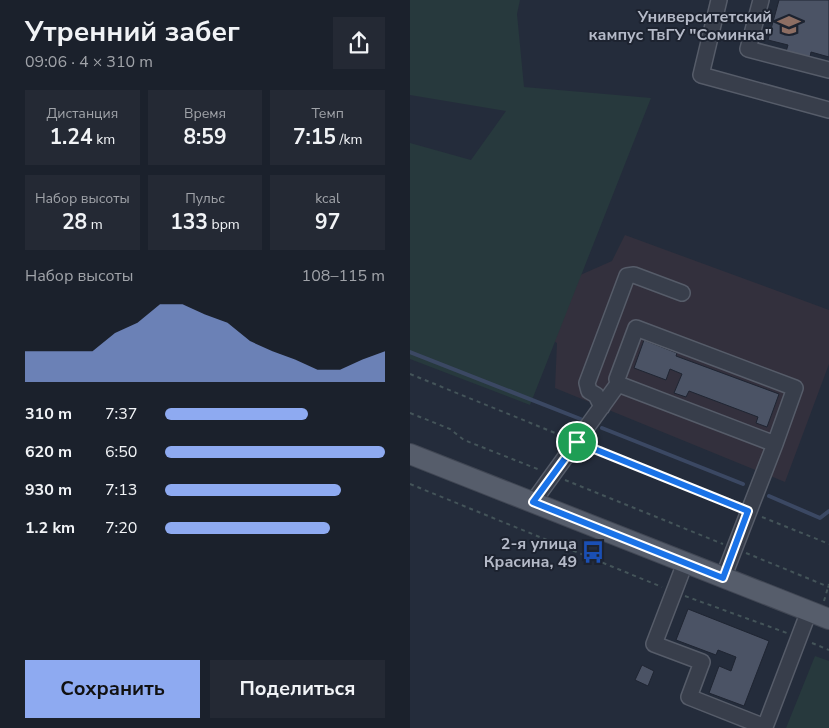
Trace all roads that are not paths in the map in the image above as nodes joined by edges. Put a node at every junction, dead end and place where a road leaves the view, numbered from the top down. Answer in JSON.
{"nodes":[{"id":1,"x":719,"y":0,"type":"edge"},
{"id":2,"x":761,"y":0,"type":"edge"},
{"id":3,"x":829,"y":70,"type":"edge"},
{"id":4,"x":829,"y":110,"type":"edge"},
{"id":5,"x":682,"y":293,"type":"dead end"},
{"id":6,"x":618,"y":384,"type":"junction"},
{"id":7,"x":602,"y":407,"type":"junction"},
{"id":8,"x":775,"y":444,"type":"junction"},
{"id":9,"x":410,"y":454,"type":"edge"},
{"id":10,"x":533,"y":502,"type":"junction"},
{"id":11,"x":685,"y":564,"type":"junction"},
{"id":12,"x":723,"y":578,"type":"junction"},
{"id":13,"x":809,"y":611,"type":"junction"},
{"id":14,"x":829,"y":619,"type":"edge"}],
"edges":[{"from":1,"to":4,"type":"street"},
{"from":2,"to":3,"type":"street"},
{"from":5,"to":7,"type":"street"},
{"from":6,"to":7,"type":"street"},
{"from":6,"to":8,"type":"street"},
{"from":6,"to":8,"type":"street"},
{"from":7,"to":10,"type":"street"},
{"from":8,"to":12,"type":"street"},
{"from":9,"to":10,"type":"main road"},
{"from":10,"to":11,"type":"main road"},
{"from":11,"to":12,"type":"main road"},
{"from":11,"to":13,"type":"street"},
{"from":12,"to":13,"type":"main road"},
{"from":13,"to":14,"type":"main road"}]}
